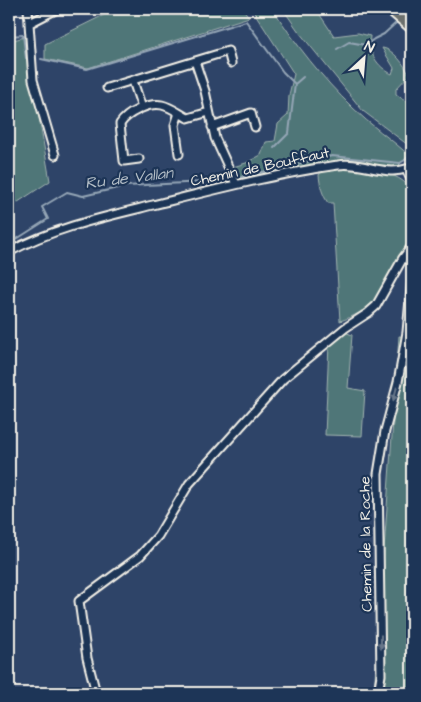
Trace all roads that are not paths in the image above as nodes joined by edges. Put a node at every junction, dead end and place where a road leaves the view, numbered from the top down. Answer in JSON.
{"nodes":[{"id":1,"x":28,"y":9,"type":"edge"},
{"id":2,"x":58,"y":9,"type":"edge"},
{"id":3,"x":391,"y":9,"type":"edge"},
{"id":4,"x":30,"y":23,"type":"junction"},
{"id":5,"x":412,"y":27,"type":"edge"},
{"id":6,"x":195,"y":61,"type":"junction"},
{"id":7,"x":231,"y":63,"type":"dead end"},
{"id":8,"x":133,"y":81,"type":"junction"},
{"id":9,"x":107,"y":88,"type":"dead end"},
{"id":10,"x":142,"y":108,"type":"junction"},
{"id":11,"x":208,"y":112,"type":"junction"},
{"id":12,"x":179,"y":113,"type":"junction"},
{"id":13,"x":212,"y":127,"type":"junction"},
{"id":14,"x":255,"y":127,"type":"dead end"},
{"id":15,"x":179,"y":154,"type":"dead end"},
{"id":16,"x":55,"y":155,"type":"dead end"},
{"id":17,"x":139,"y":159,"type":"dead end"},
{"id":18,"x":412,"y":162,"type":"edge"},
{"id":19,"x":406,"y":169,"type":"junction"},
{"id":20,"x":234,"y":179,"type":"junction"},
{"id":21,"x":412,"y":181,"type":"edge"},
{"id":22,"x":412,"y":246,"type":"edge"},
{"id":23,"x":9,"y":252,"type":"edge"},
{"id":24,"x":412,"y":277,"type":"edge"},
{"id":25,"x":96,"y":693,"type":"edge"},
{"id":26,"x":378,"y":693,"type":"edge"}],
"edges":[{"from":1,"to":4,"type":"street"},
{"from":2,"to":4,"type":"street"},
{"from":3,"to":5,"type":"main road"},
{"from":4,"to":16,"type":"street"},
{"from":6,"to":7,"type":"street"},
{"from":6,"to":8,"type":"street"},
{"from":6,"to":11,"type":"street"},
{"from":8,"to":9,"type":"street"},
{"from":8,"to":10,"type":"street"},
{"from":10,"to":12,"type":"street"},
{"from":10,"to":17,"type":"street"},
{"from":11,"to":12,"type":"street"},
{"from":11,"to":13,"type":"street"},
{"from":12,"to":15,"type":"street"},
{"from":13,"to":14,"type":"street"},
{"from":13,"to":20,"type":"street"},
{"from":18,"to":19,"type":"street"},
{"from":19,"to":20,"type":"street","name":"Chemin de Bouffaut"},
{"from":19,"to":21,"type":"street"},
{"from":20,"to":23,"type":"street","name":"Chemin de Bouffaut"},
{"from":22,"to":25,"type":"street"},
{"from":24,"to":26,"type":"street","name":"Chemin de la Roche","one_way":true}]}
